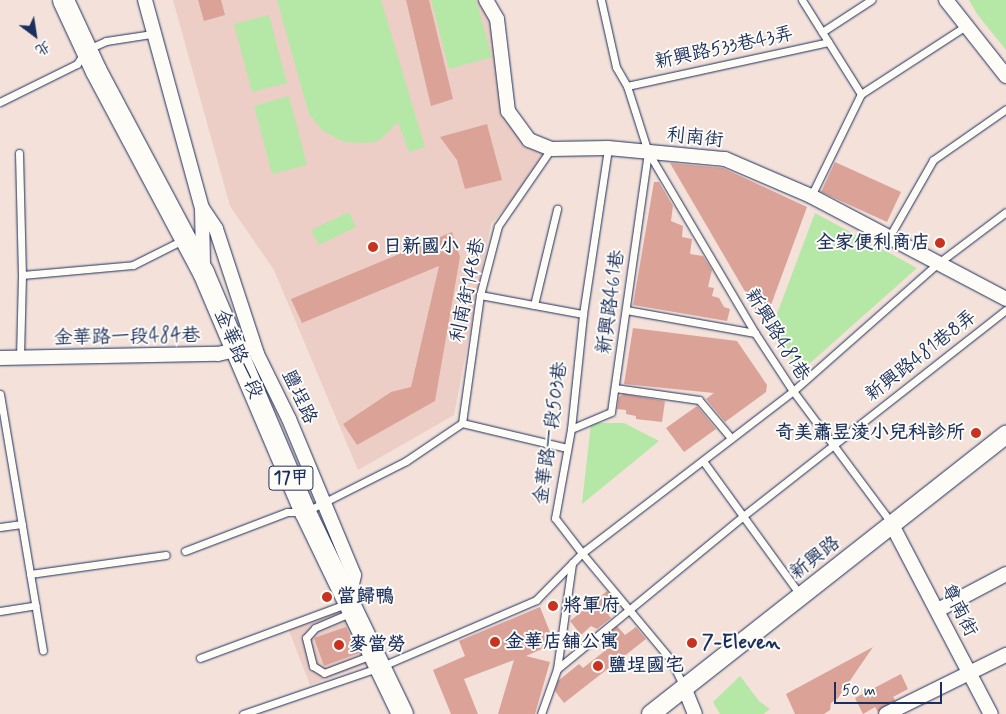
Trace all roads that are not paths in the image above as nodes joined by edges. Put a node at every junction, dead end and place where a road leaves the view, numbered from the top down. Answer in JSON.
{"nodes":[{"id":1,"x":63,"y":0,"type":"edge"},
{"id":2,"x":145,"y":0,"type":"edge"},
{"id":3,"x":486,"y":0,"type":"edge"},
{"id":4,"x":601,"y":0,"type":"edge"},
{"id":5,"x":802,"y":0,"type":"edge"},
{"id":6,"x":871,"y":0,"type":"edge"},
{"id":7,"x":946,"y":0,"type":"edge"},
{"id":8,"x":964,"y":27,"type":"junction"},
{"id":9,"x":822,"y":32,"type":"junction"},
{"id":10,"x":152,"y":34,"type":"junction"},
{"id":11,"x":828,"y":42,"type":"junction"},
{"id":12,"x":86,"y":50,"type":"junction"},
{"id":13,"x":1006,"y":76,"type":"edge"},
{"id":14,"x":627,"y":86,"type":"junction"},
{"id":15,"x":861,"y":94,"type":"junction"},
{"id":16,"x":0,"y":102,"type":"edge"},
{"id":17,"x":1006,"y":109,"type":"edge"},
{"id":18,"x":608,"y":148,"type":"junction"},
{"id":19,"x":551,"y":149,"type":"junction"},
{"id":20,"x":648,"y":152,"type":"junction"},
{"id":21,"x":19,"y":153,"type":"dead end"},
{"id":22,"x":811,"y":196,"type":"junction"},
{"id":23,"x":202,"y":208,"type":"junction"},
{"id":24,"x":557,"y":209,"type":"dead end"},
{"id":25,"x":1006,"y":212,"type":"edge"},
{"id":26,"x":186,"y":239,"type":"junction"},
{"id":27,"x":888,"y":239,"type":"junction"},
{"id":28,"x":937,"y":264,"type":"junction"},
{"id":29,"x":203,"y":272,"type":"junction"},
{"id":30,"x":22,"y":275,"type":"junction"},
{"id":31,"x":480,"y":295,"type":"junction"},
{"id":32,"x":1006,"y":299,"type":"edge"},
{"id":33,"x":534,"y":305,"type":"junction"},
{"id":34,"x":626,"y":310,"type":"junction"},
{"id":35,"x":1006,"y":310,"type":"edge"},
{"id":36,"x":583,"y":314,"type":"junction"},
{"id":37,"x":755,"y":333,"type":"junction"},
{"id":38,"x":245,"y":348,"type":"junction"},
{"id":39,"x":0,"y":358,"type":"edge"},
{"id":40,"x":20,"y":358,"type":"junction"},
{"id":41,"x":615,"y":388,"type":"junction"},
{"id":42,"x":793,"y":391,"type":"junction"},
{"id":43,"x":0,"y":394,"type":"edge"},
{"id":44,"x":462,"y":423,"type":"junction"},
{"id":45,"x":571,"y":429,"type":"junction"},
{"id":46,"x":1006,"y":435,"type":"edge"},
{"id":47,"x":4,"y":437,"type":"edge"},
{"id":48,"x":731,"y":438,"type":"junction"},
{"id":49,"x":833,"y":446,"type":"junction"},
{"id":50,"x":567,"y":448,"type":"junction"},
{"id":51,"x":703,"y":461,"type":"junction"},
{"id":52,"x":314,"y":508,"type":"junction"},
{"id":53,"x":743,"y":516,"type":"junction"},
{"id":54,"x":22,"y":524,"type":"junction"},
{"id":55,"x":892,"y":524,"type":"junction"},
{"id":56,"x":0,"y":527,"type":"edge"},
{"id":57,"x":185,"y":551,"type":"dead end"},
{"id":58,"x":582,"y":553,"type":"junction"},
{"id":59,"x":166,"y":555,"type":"dead end"},
{"id":60,"x":572,"y":562,"type":"junction"},
{"id":61,"x":30,"y":574,"type":"junction"},
{"id":62,"x":1006,"y":574,"type":"edge"},
{"id":63,"x":801,"y":596,"type":"junction"},
{"id":64,"x":36,"y":606,"type":"junction"},
{"id":65,"x":350,"y":608,"type":"junction"},
{"id":66,"x":629,"y":608,"type":"junction"},
{"id":67,"x":938,"y":610,"type":"junction"},
{"id":68,"x":0,"y":611,"type":"edge"},
{"id":69,"x":43,"y":650,"type":"dead end"},
{"id":70,"x":1006,"y":654,"type":"edge"},
{"id":71,"x":200,"y":658,"type":"dead end"},
{"id":72,"x":377,"y":660,"type":"junction"},
{"id":73,"x":557,"y":668,"type":"junction"},
{"id":74,"x":970,"y":673,"type":"junction"},
{"id":75,"x":684,"y":688,"type":"junction"},
{"id":76,"x":243,"y":714,"type":"edge"},
{"id":77,"x":402,"y":714,"type":"edge"},
{"id":78,"x":541,"y":714,"type":"edge"},
{"id":79,"x":651,"y":714,"type":"edge"},
{"id":80,"x":695,"y":714,"type":"edge"},
{"id":81,"x":886,"y":714,"type":"edge"},
{"id":82,"x":991,"y":714,"type":"edge"}],
"edges":[{"from":1,"to":12,"type":"main road","name":"金華路一段","number":"17甲"},
{"from":2,"to":10,"type":"street"},
{"from":3,"to":19,"type":"street","name":"利南街"},
{"from":4,"to":14,"type":"lane"},
{"from":5,"to":9,"type":"lane"},
{"from":6,"to":9,"type":"lane"},
{"from":7,"to":8,"type":"street"},
{"from":8,"to":13,"type":"street"},
{"from":8,"to":15,"type":"lane"},
{"from":9,"to":11,"type":"lane"},
{"from":10,"to":12,"type":"lane"},
{"from":10,"to":23,"type":"street"},
{"from":11,"to":14,"type":"lane","name":"新興路533巷43弄"},
{"from":11,"to":15,"type":"lane"},
{"from":12,"to":16,"type":"lane"},
{"from":12,"to":26,"type":"main road","name":"金華路一段","number":"17甲"},
{"from":14,"to":20,"type":"lane"},
{"from":15,"to":22,"type":"lane"},
{"from":17,"to":27,"type":"lane"},
{"from":18,"to":19,"type":"street","name":"利南街"},
{"from":18,"to":20,"type":"street","name":"利南街"},
{"from":18,"to":36,"type":"lane","name":"金華路一段503巷"},
{"from":19,"to":31,"type":"lane","name":"利南街148巷"},
{"from":20,"to":22,"type":"street","name":"利南街"},
{"from":20,"to":34,"type":"lane","name":"新興路461巷"},
{"from":20,"to":37,"type":"lane","name":"新興路481巷"},
{"from":21,"to":30,"type":"lane"},
{"from":22,"to":27,"type":"street","name":"利南街"},
{"from":23,"to":29,"type":"street"},
{"from":23,"to":38,"type":"street"},
{"from":24,"to":33,"type":"lane"},
{"from":25,"to":28,"type":"lane"},
{"from":26,"to":29,"type":"main road","name":"金華路一段","number":"17甲"},
{"from":26,"to":30,"type":"lane"},
{"from":27,"to":28,"type":"street","name":"利南街"},
{"from":28,"to":32,"type":"street","name":"利南街"},
{"from":28,"to":42,"type":"lane"},
{"from":29,"to":38,"type":"main road","name":"金華路一段","number":"17甲"},
{"from":30,"to":40,"type":"lane"},
{"from":31,"to":33,"type":"lane"},
{"from":31,"to":44,"type":"lane","name":"利南街148巷"},
{"from":33,"to":36,"type":"lane"},
{"from":34,"to":37,"type":"lane"},
{"from":34,"to":41,"type":"lane","name":"新興路461巷"},
{"from":35,"to":49,"type":"lane","name":"新興路481巷8弄"},
{"from":36,"to":45,"type":"lane","name":"金華路一段503巷"},
{"from":37,"to":42,"type":"lane","name":"新興路481巷"},
{"from":38,"to":40,"type":"street","name":"金華路一段484巷"},
{"from":38,"to":52,"type":"main road","name":"金華路一段","number":"17甲"},
{"from":39,"to":40,"type":"street","name":"金華路一段484巷"},
{"from":41,"to":45,"type":"lane","name":"新興路461巷"},
{"from":41,"to":48,"type":"lane"},
{"from":42,"to":48,"type":"lane"},
{"from":42,"to":49,"type":"lane","name":"新興路481巷"},
{"from":43,"to":47,"type":"lane"},
{"from":44,"to":50,"type":"lane"},
{"from":44,"to":52,"type":"lane"},
{"from":45,"to":50,"type":"lane","name":"金華路一段503巷"},
{"from":46,"to":55,"type":"street","name":"新興路"},
{"from":47,"to":54,"type":"lane"},
{"from":48,"to":51,"type":"lane"},
{"from":49,"to":53,"type":"lane","name":"新興路481巷8弄"},
{"from":49,"to":55,"type":"lane","name":"新興路481巷"},
{"from":50,"to":58,"type":"lane","name":"金華路一段503巷"},
{"from":51,"to":53,"type":"lane"},
{"from":51,"to":58,"type":"lane"},
{"from":52,"to":57,"type":"lane"},
{"from":52,"to":65,"type":"main road","name":"金華路一段","number":"17甲"},
{"from":53,"to":63,"type":"lane"},
{"from":53,"to":66,"type":"lane","name":"新興路481巷8弄"},
{"from":54,"to":56,"type":"lane"},
{"from":54,"to":61,"type":"lane"},
{"from":55,"to":63,"type":"street","name":"新興路"},
{"from":55,"to":67,"type":"street","name":"尊南街"},
{"from":58,"to":60,"type":"lane"},
{"from":58,"to":66,"type":"lane","name":"金華路一段503巷"},
{"from":59,"to":61,"type":"lane"},
{"from":60,"to":72,"type":"lane"},
{"from":60,"to":73,"type":"lane"},
{"from":61,"to":64,"type":"lane"},
{"from":62,"to":67,"type":"street"},
{"from":63,"to":75,"type":"street","name":"新興路"},
{"from":64,"to":68,"type":"lane"},
{"from":64,"to":69,"type":"lane"},
{"from":65,"to":71,"type":"lane"},
{"from":65,"to":72,"type":"main road","name":"金華路一段","number":"17甲"},
{"from":65,"to":72,"type":"lane"},
{"from":66,"to":73,"type":"lane","name":"新興路481巷8弄"},
{"from":66,"to":75,"type":"lane","name":"金華路一段503巷"},
{"from":67,"to":74,"type":"street","name":"尊南街"},
{"from":70,"to":74,"type":"street"},
{"from":72,"to":76,"type":"lane"},
{"from":72,"to":77,"type":"main road","name":"金華路一段","number":"17甲"},
{"from":73,"to":78,"type":"lane"},
{"from":74,"to":81,"type":"street"},
{"from":74,"to":82,"type":"street","name":"尊南街"},
{"from":75,"to":79,"type":"street","name":"新興路"},
{"from":75,"to":80,"type":"street"}]}
